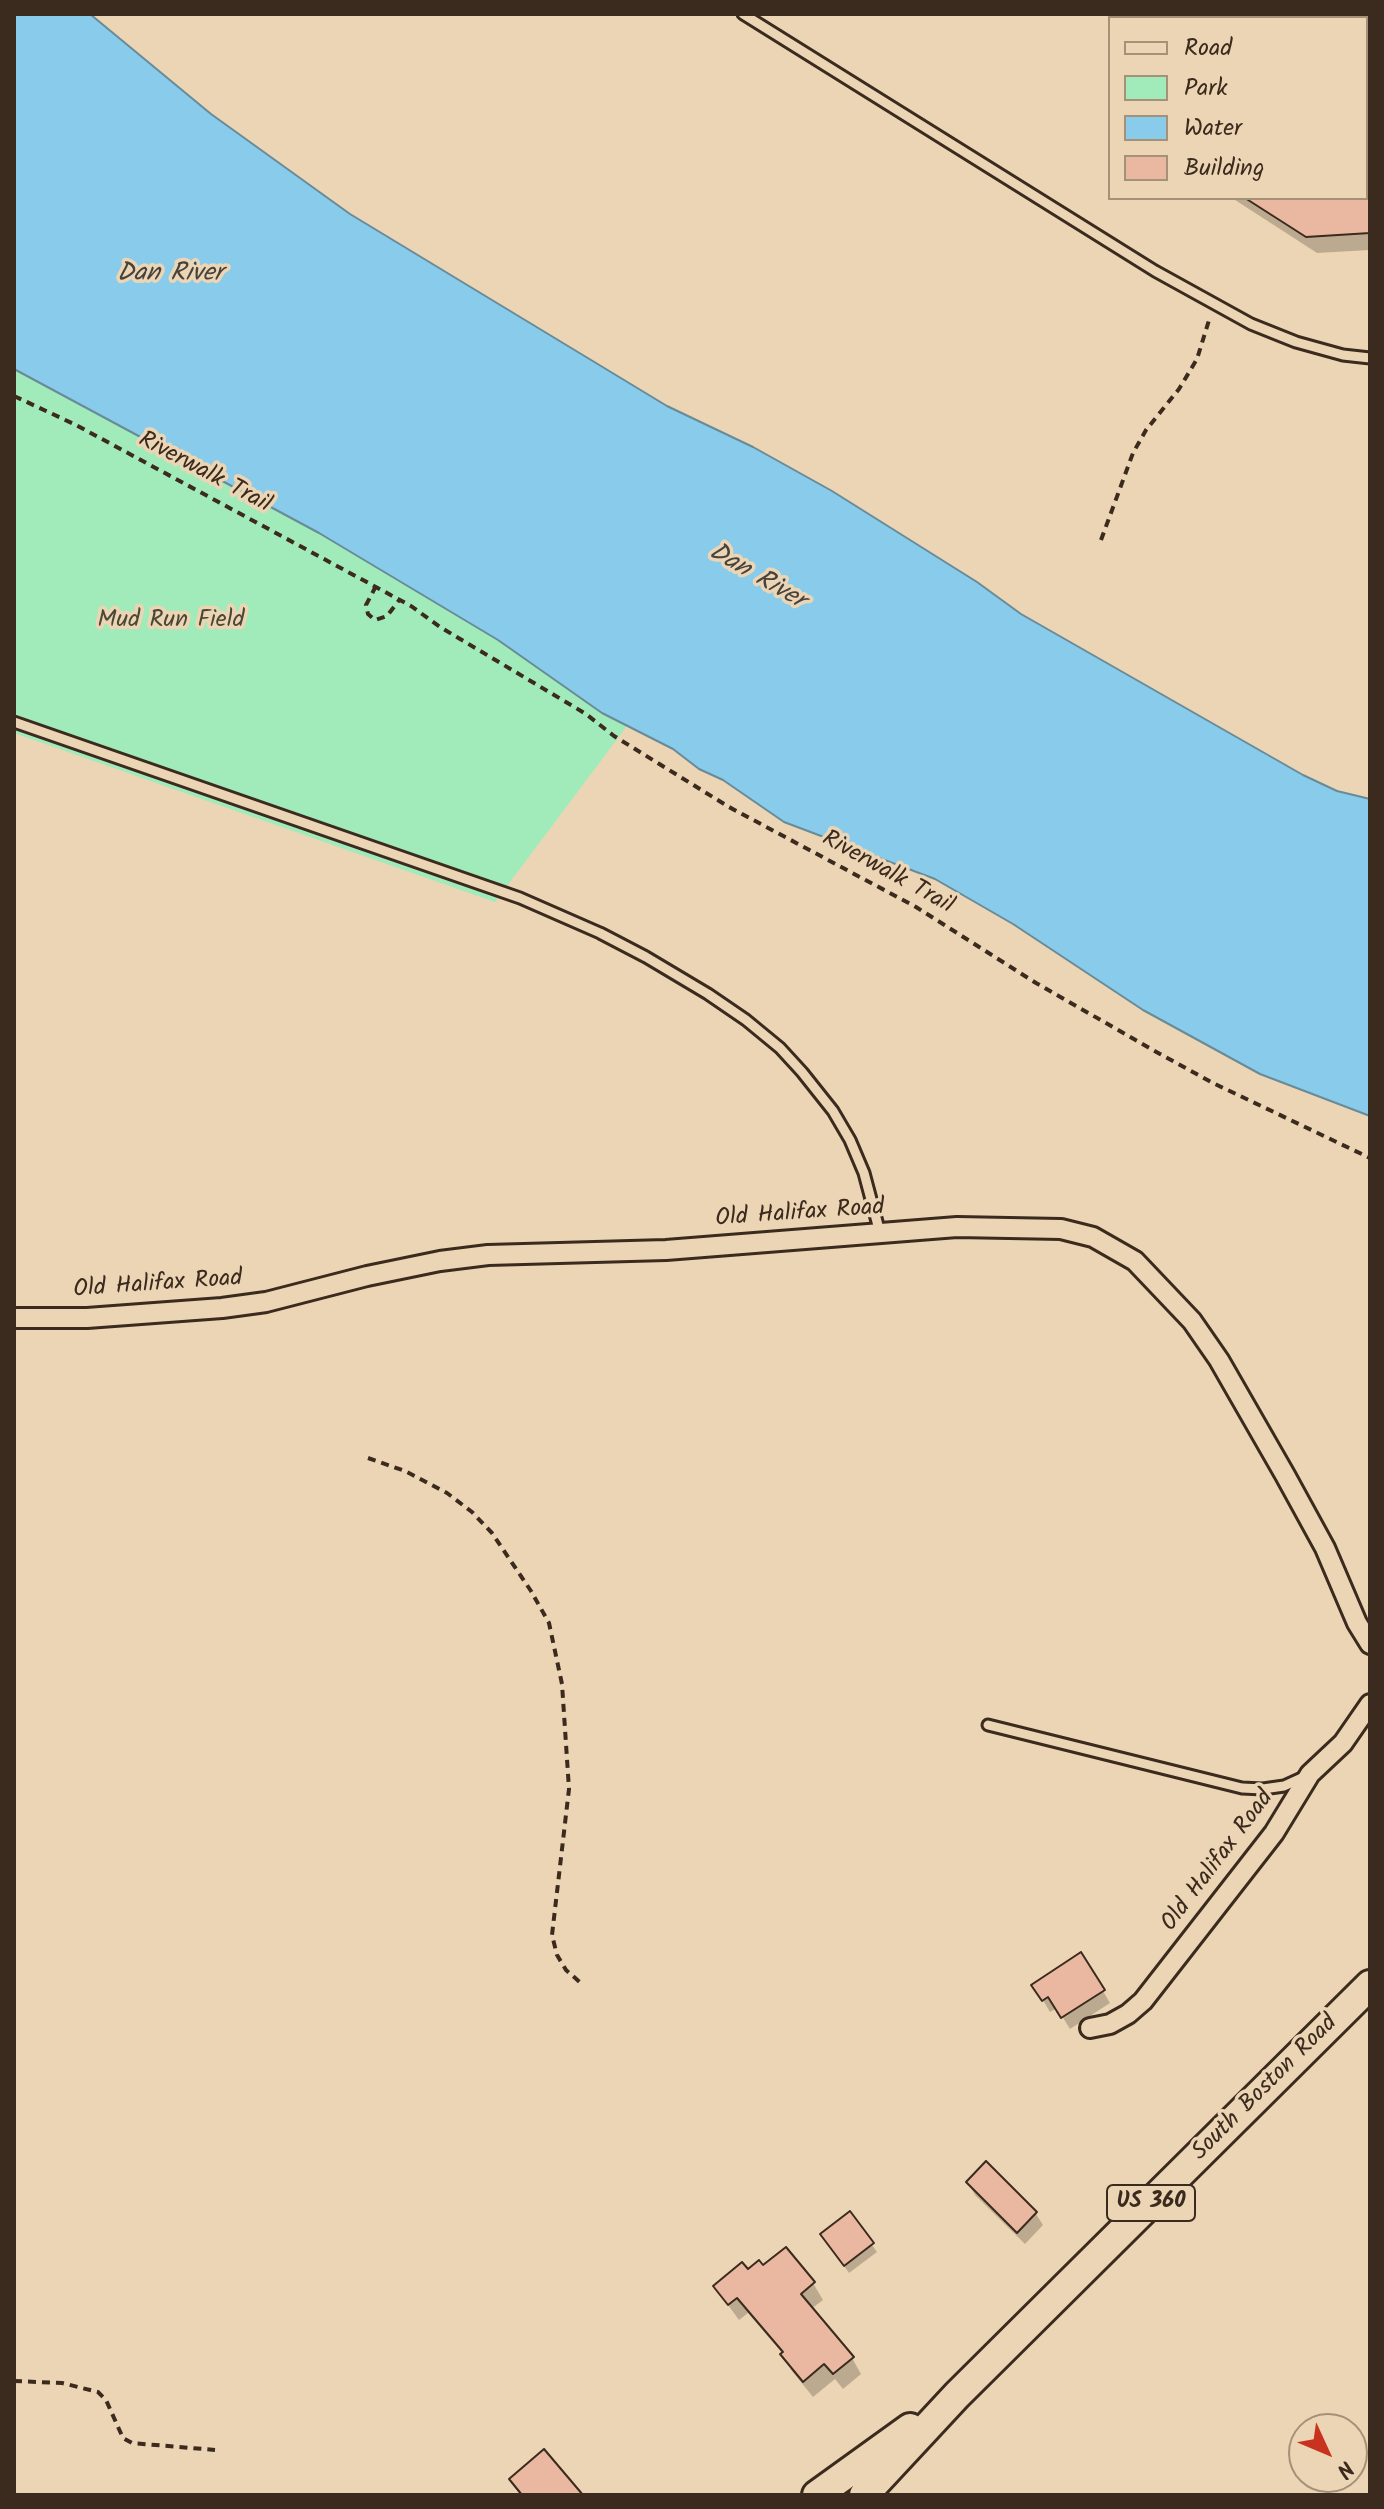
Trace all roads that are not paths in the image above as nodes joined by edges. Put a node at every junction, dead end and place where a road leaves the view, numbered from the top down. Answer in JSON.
{"nodes":[{"id":1,"x":743,"y":14,"type":"edge"},
{"id":2,"x":1370,"y":358,"type":"edge"},
{"id":3,"x":14,"y":722,"type":"edge"},
{"id":4,"x":880,"y":1233,"type":"junction"},
{"id":5,"x":14,"y":1318,"type":"edge"},
{"id":6,"x":1370,"y":1644,"type":"edge"},
{"id":7,"x":1370,"y":1704,"type":"edge"},
{"id":8,"x":988,"y":1725,"type":"dead end"},
{"id":9,"x":1310,"y":1774,"type":"junction"},
{"id":10,"x":1370,"y":1985,"type":"edge"},
{"id":11,"x":1090,"y":2028,"type":"dead end"},
{"id":12,"x":957,"y":2395,"type":"junction"},
{"id":13,"x":817,"y":2495,"type":"edge"},
{"id":14,"x":864,"y":2495,"type":"edge"}],
"edges":[{"from":1,"to":2,"type":"lane"},
{"from":3,"to":4,"type":"lane"},
{"from":4,"to":5,"type":"street","name":"Old Halifax Road"},
{"from":4,"to":6,"type":"street","name":"Old Halifax Road"},
{"from":7,"to":9,"type":"street","name":"Old Halifax Road"},
{"from":8,"to":9,"type":"lane"},
{"from":9,"to":11,"type":"street","name":"Old Halifax Road"},
{"from":10,"to":12,"type":"main road","name":"South Boston Road","number":"US 360"},
{"from":12,"to":13,"type":"main road","name":"South Boston Road","number":"US 360"},
{"from":12,"to":14,"type":"main road","name":"South Boston Road","number":"US 360"}]}
